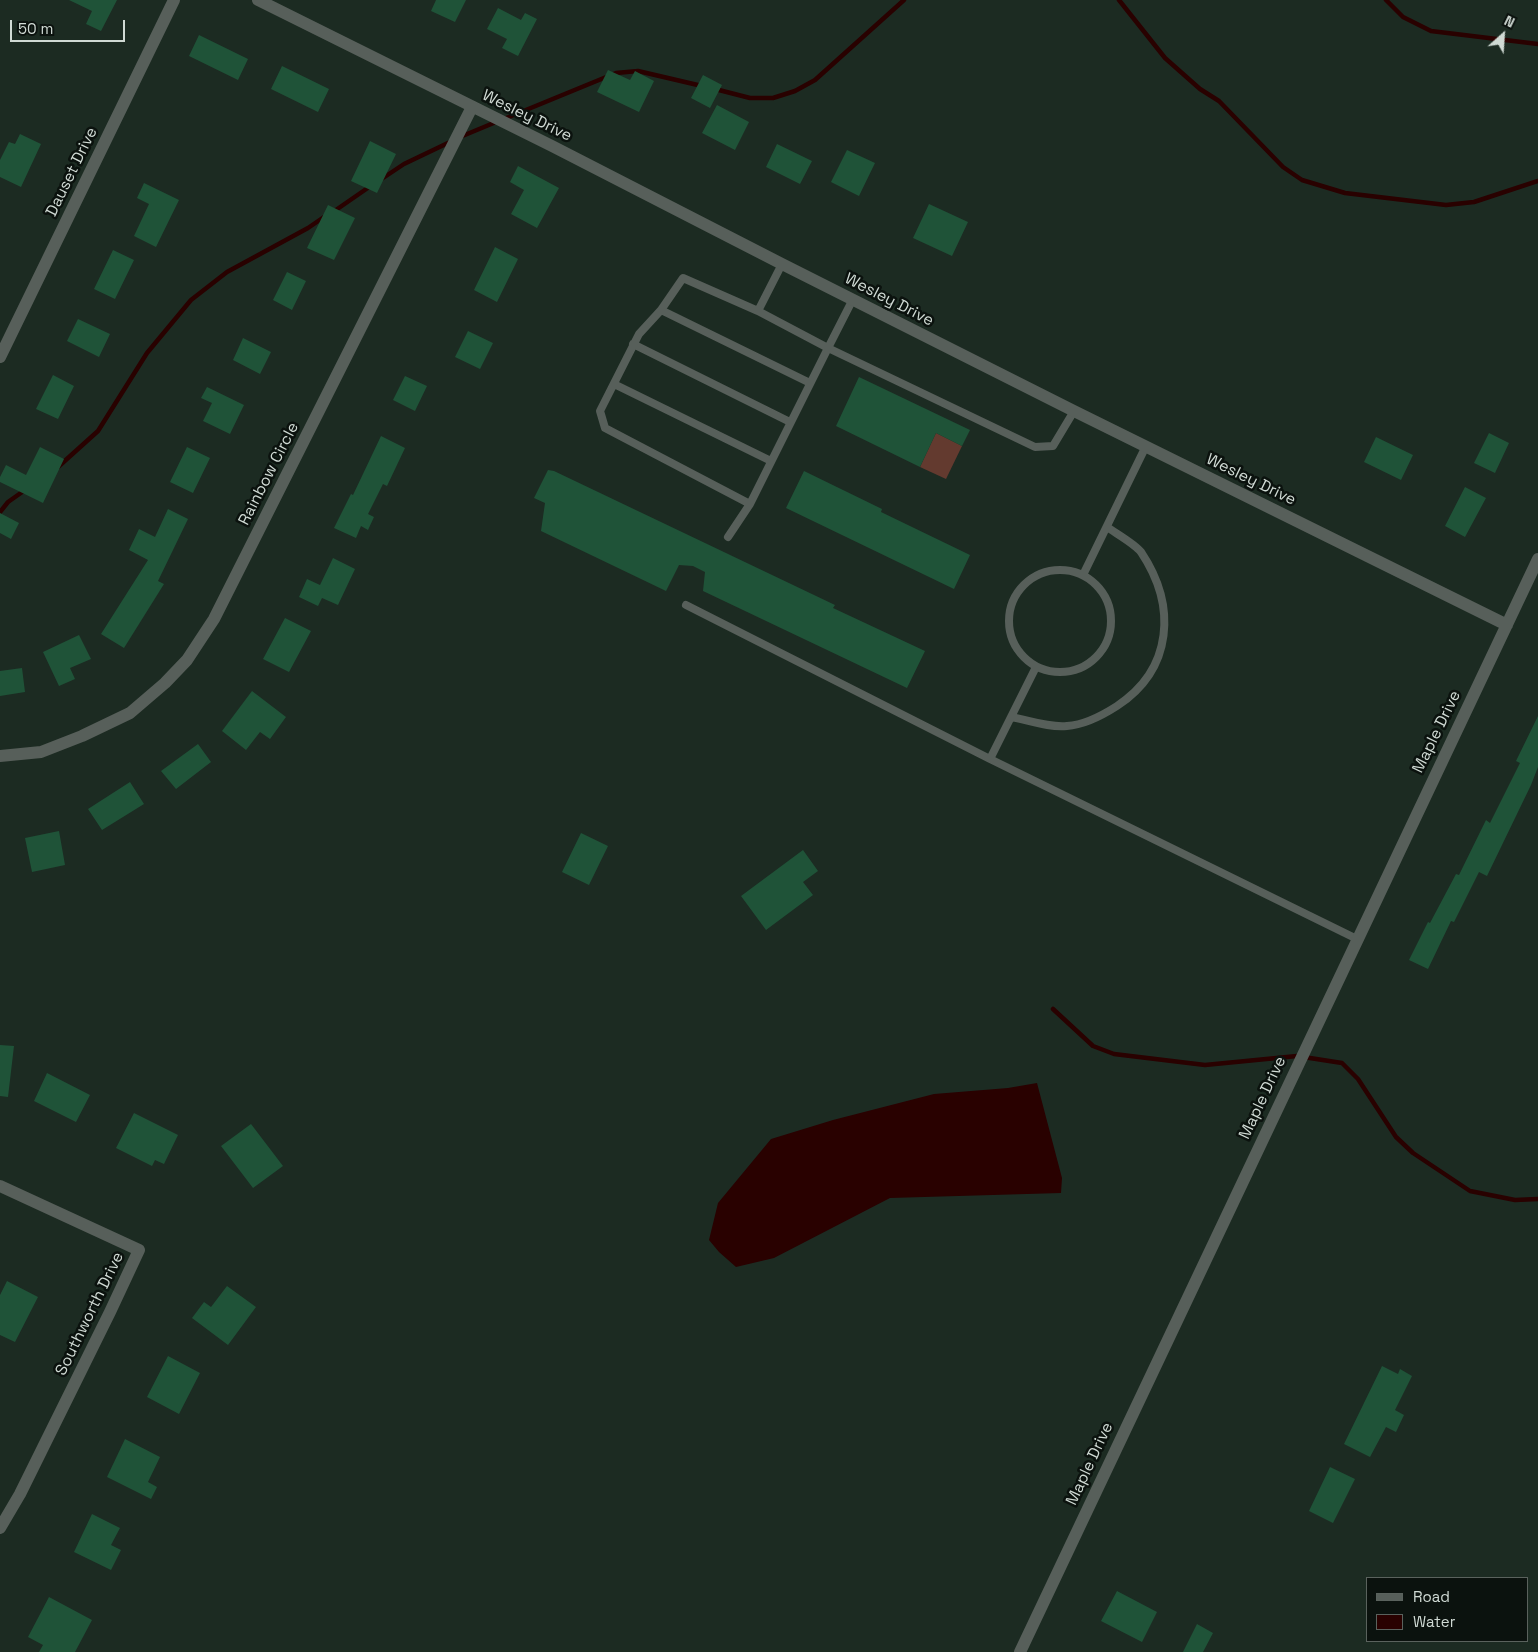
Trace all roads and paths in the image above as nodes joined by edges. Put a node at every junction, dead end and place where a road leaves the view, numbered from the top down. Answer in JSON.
{"nodes":[{"id":1,"x":174,"y":0,"type":"edge"},
{"id":2,"x":258,"y":0,"type":"edge"},
{"id":3,"x":472,"y":107,"type":"junction"},
{"id":4,"x":782,"y":264,"type":"junction"},
{"id":5,"x":853,"y":300,"type":"junction"},
{"id":6,"x":661,"y":310,"type":"junction"},
{"id":7,"x":758,"y":311,"type":"junction"},
{"id":8,"x":634,"y":344,"type":"junction"},
{"id":9,"x":828,"y":348,"type":"junction"},
{"id":10,"x":0,"y":357,"type":"edge"},
{"id":11,"x":810,"y":383,"type":"junction"},
{"id":12,"x":614,"y":384,"type":"junction"},
{"id":13,"x":1074,"y":411,"type":"junction"},
{"id":14,"x":790,"y":422,"type":"junction"},
{"id":15,"x":1146,"y":446,"type":"junction"},
{"id":16,"x":770,"y":461,"type":"junction"},
{"id":17,"x":750,"y":504,"type":"junction"},
{"id":18,"x":1108,"y":527,"type":"junction"},
{"id":19,"x":728,"y":537,"type":"dead end"},
{"id":20,"x":1538,"y":559,"type":"edge"},
{"id":21,"x":1083,"y":575,"type":"junction"},
{"id":22,"x":686,"y":605,"type":"dead end"},
{"id":23,"x":1507,"y":624,"type":"junction"},
{"id":24,"x":1036,"y":667,"type":"junction"},
{"id":25,"x":1011,"y":717,"type":"junction"},
{"id":26,"x":0,"y":756,"type":"edge"},
{"id":27,"x":990,"y":759,"type":"junction"},
{"id":28,"x":1357,"y":939,"type":"junction"},
{"id":29,"x":0,"y":1186,"type":"edge"},
{"id":30,"x":0,"y":1528,"type":"edge"},
{"id":31,"x":1020,"y":1652,"type":"edge"}],
"edges":[{"from":1,"to":10,"type":"street","name":"Dauset Drive"},
{"from":2,"to":3,"type":"street","name":"Wesley Drive"},
{"from":3,"to":4,"type":"street","name":"Wesley Drive"},
{"from":3,"to":26,"type":"street","name":"Rainbow Circle"},
{"from":4,"to":5,"type":"street","name":"Wesley Drive"},
{"from":4,"to":7,"type":"lane"},
{"from":5,"to":9,"type":"lane"},
{"from":5,"to":13,"type":"street","name":"Wesley Drive"},
{"from":6,"to":7,"type":"lane"},
{"from":6,"to":8,"type":"lane"},
{"from":6,"to":11,"type":"lane"},
{"from":7,"to":9,"type":"lane"},
{"from":8,"to":12,"type":"lane"},
{"from":8,"to":14,"type":"lane"},
{"from":9,"to":11,"type":"lane"},
{"from":9,"to":13,"type":"lane"},
{"from":11,"to":14,"type":"lane"},
{"from":12,"to":16,"type":"lane"},
{"from":12,"to":17,"type":"lane"},
{"from":13,"to":15,"type":"street","name":"Wesley Drive"},
{"from":14,"to":16,"type":"lane"},
{"from":15,"to":18,"type":"lane"},
{"from":15,"to":23,"type":"street","name":"Wesley Drive"},
{"from":16,"to":17,"type":"lane"},
{"from":17,"to":19,"type":"lane"},
{"from":18,"to":21,"type":"lane"},
{"from":18,"to":25,"type":"lane"},
{"from":20,"to":23,"type":"street","name":"Maple Drive"},
{"from":21,"to":24,"type":"lane"},
{"from":21,"to":24,"type":"lane"},
{"from":22,"to":27,"type":"lane"},
{"from":23,"to":28,"type":"street","name":"Maple Drive"},
{"from":24,"to":25,"type":"lane"},
{"from":25,"to":27,"type":"lane"},
{"from":27,"to":28,"type":"lane"},
{"from":28,"to":31,"type":"street","name":"Maple Drive"},
{"from":29,"to":30,"type":"street","name":"Southworth Drive"}]}
